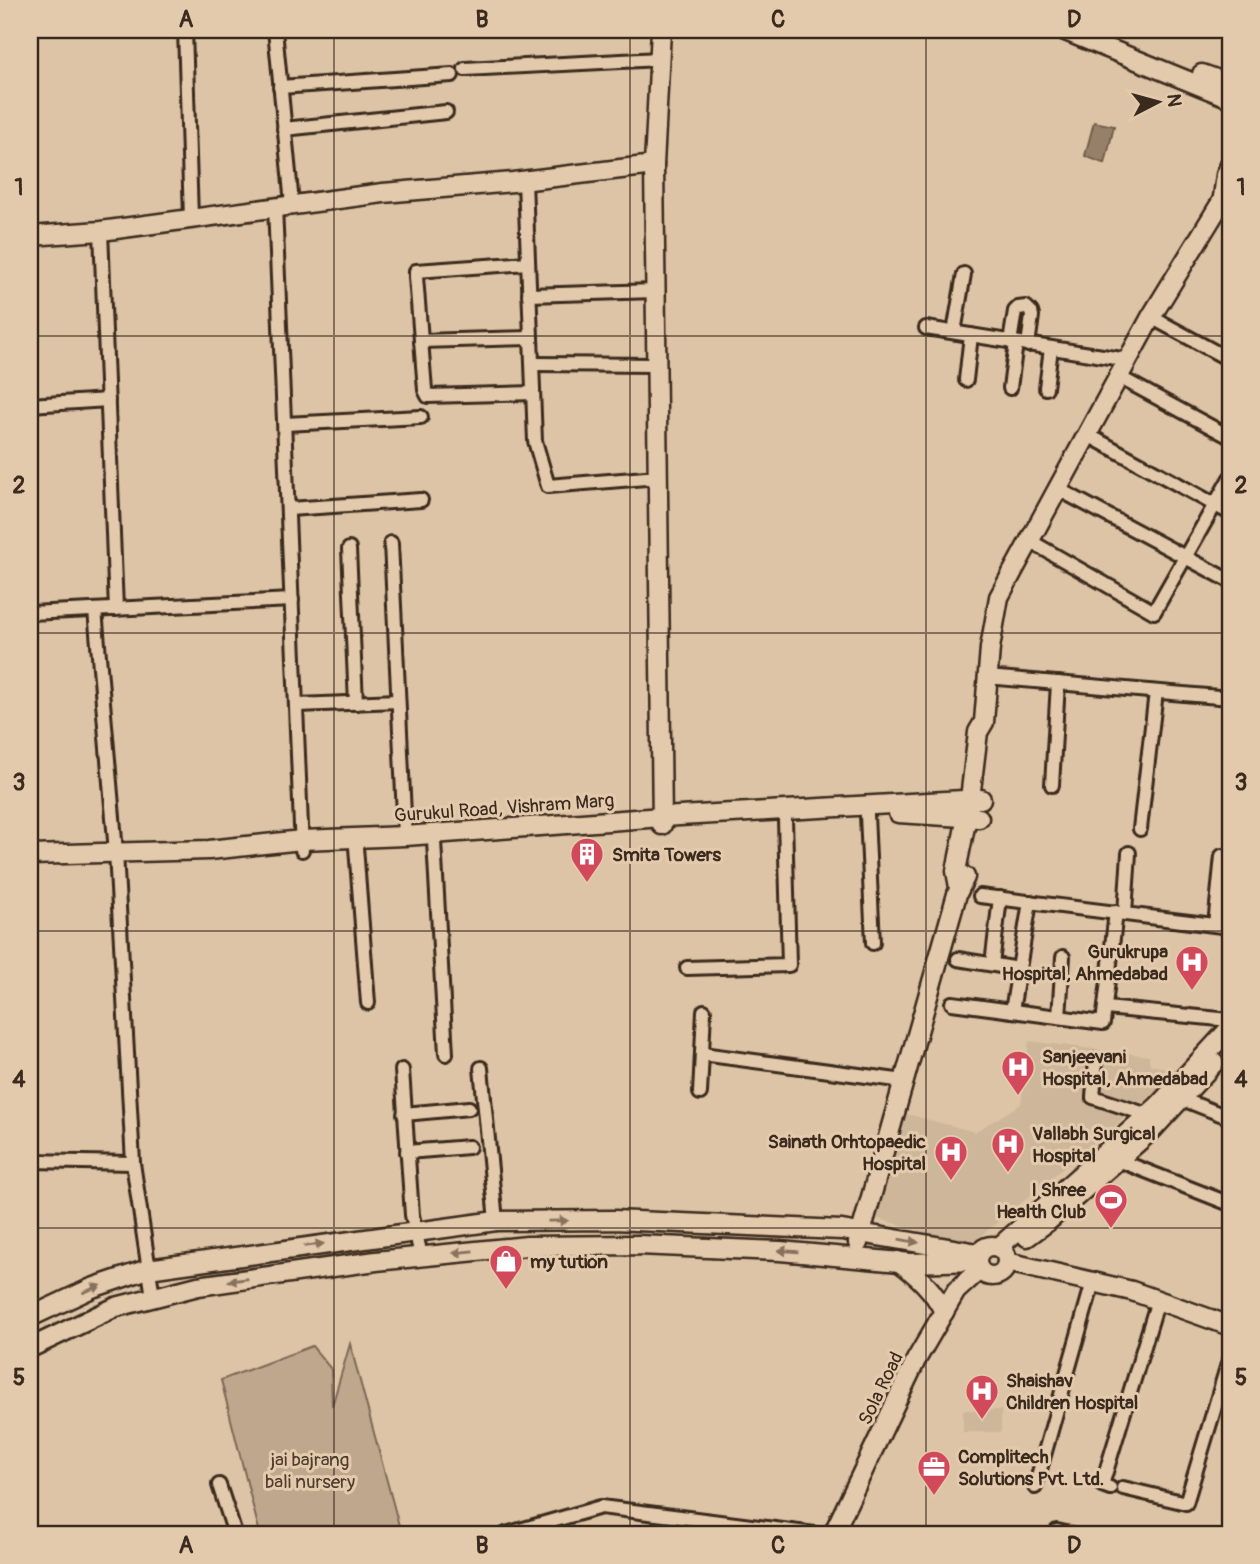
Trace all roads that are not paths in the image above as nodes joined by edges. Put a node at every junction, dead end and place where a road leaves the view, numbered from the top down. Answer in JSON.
{"nodes":[{"id":1,"x":184,"y":30,"type":"edge"},
{"id":2,"x":275,"y":30,"type":"edge"},
{"id":3,"x":661,"y":30,"type":"edge"},
{"id":4,"x":1063,"y":30,"type":"edge"},
{"id":5,"x":1099,"y":31,"type":"edge"},
{"id":6,"x":660,"y":59,"type":"junction"},
{"id":7,"x":465,"y":69,"type":"dead end"},
{"id":8,"x":452,"y":75,"type":"dead end"},
{"id":9,"x":1230,"y":84,"type":"edge"},
{"id":10,"x":280,"y":87,"type":"junction"},
{"id":11,"x":1230,"y":98,"type":"edge"},
{"id":12,"x":446,"y":112,"type":"dead end"},
{"id":13,"x":284,"y":129,"type":"junction"},
{"id":14,"x":654,"y":165,"type":"junction"},
{"id":15,"x":1230,"y":165,"type":"edge"},
{"id":16,"x":525,"y":181,"type":"junction"},
{"id":17,"x":1227,"y":193,"type":"edge"},
{"id":18,"x":284,"y":205,"type":"junction"},
{"id":19,"x":191,"y":218,"type":"junction"},
{"id":20,"x":101,"y":231,"type":"junction"},
{"id":21,"x":30,"y":236,"type":"edge"},
{"id":22,"x":528,"y":263,"type":"junction"},
{"id":23,"x":964,"y":275,"type":"dead end"},
{"id":24,"x":655,"y":290,"type":"junction"},
{"id":25,"x":530,"y":295,"type":"junction"},
{"id":26,"x":1151,"y":317,"type":"junction"},
{"id":27,"x":926,"y":328,"type":"dead end"},
{"id":28,"x":954,"y":332,"type":"junction"},
{"id":29,"x":971,"y":335,"type":"junction"},
{"id":30,"x":531,"y":338,"type":"junction"},
{"id":31,"x":421,"y":341,"type":"junction"},
{"id":32,"x":1018,"y":343,"type":"junction"},
{"id":33,"x":1051,"y":348,"type":"junction"},
{"id":34,"x":1230,"y":360,"type":"edge"},
{"id":35,"x":533,"y":364,"type":"junction"},
{"id":36,"x":656,"y":365,"type":"junction"},
{"id":37,"x":1124,"y":369,"type":"junction"},
{"id":38,"x":966,"y":380,"type":"dead end"},
{"id":39,"x":1010,"y":388,"type":"dead end"},
{"id":40,"x":1046,"y":388,"type":"dead end"},
{"id":41,"x":533,"y":393,"type":"junction"},
{"id":42,"x":108,"y":400,"type":"junction"},
{"id":43,"x":30,"y":405,"type":"edge"},
{"id":44,"x":421,"y":417,"type":"dead end"},
{"id":45,"x":285,"y":424,"type":"junction"},
{"id":46,"x":1088,"y":435,"type":"junction"},
{"id":47,"x":1230,"y":437,"type":"edge"},
{"id":48,"x":658,"y":477,"type":"junction"},
{"id":49,"x":1230,"y":478,"type":"edge"},
{"id":50,"x":1058,"y":489,"type":"junction"},
{"id":51,"x":421,"y":500,"type":"dead end"},
{"id":52,"x":1216,"y":505,"type":"junction"},
{"id":53,"x":289,"y":509,"type":"junction"},
{"id":54,"x":1230,"y":513,"type":"edge"},
{"id":55,"x":1030,"y":541,"type":"junction"},
{"id":56,"x":391,"y":543,"type":"dead end"},
{"id":57,"x":349,"y":549,"type":"dead end"},
{"id":58,"x":1186,"y":556,"type":"junction"},
{"id":59,"x":1230,"y":581,"type":"edge"},
{"id":60,"x":292,"y":600,"type":"junction"},
{"id":61,"x":116,"y":609,"type":"junction"},
{"id":62,"x":94,"y":610,"type":"junction"},
{"id":63,"x":30,"y":613,"type":"edge"},
{"id":64,"x":987,"y":677,"type":"junction"},
{"id":65,"x":1058,"y":683,"type":"junction"},
{"id":66,"x":1156,"y":692,"type":"junction"},
{"id":67,"x":1230,"y":698,"type":"edge"},
{"id":68,"x":398,"y":701,"type":"junction"},
{"id":69,"x":356,"y":703,"type":"junction"},
{"id":70,"x":298,"y":705,"type":"junction"},
{"id":71,"x":1052,"y":785,"type":"dead end"},
{"id":72,"x":975,"y":799,"type":"junction"},
{"id":73,"x":866,"y":815,"type":"junction"},
{"id":74,"x":785,"y":818,"type":"junction"},
{"id":75,"x":973,"y":818,"type":"junction"},
{"id":76,"x":662,"y":821,"type":"junction"},
{"id":77,"x":1140,"y":829,"type":"dead end"},
{"id":78,"x":405,"y":836,"type":"junction"},
{"id":79,"x":434,"y":841,"type":"junction"},
{"id":80,"x":302,"y":845,"type":"junction"},
{"id":81,"x":356,"y":847,"type":"junction"},
{"id":82,"x":1129,"y":853,"type":"dead end"},
{"id":83,"x":30,"y":855,"type":"edge"},
{"id":84,"x":116,"y":856,"type":"junction"},
{"id":85,"x":1222,"y":856,"type":"dead end"},
{"id":86,"x":30,"y":862,"type":"edge"},
{"id":87,"x":980,"y":896,"type":"dead end"},
{"id":88,"x":1000,"y":898,"type":"junction"},
{"id":89,"x":1030,"y":902,"type":"junction"},
{"id":90,"x":1121,"y":913,"type":"junction"},
{"id":91,"x":1215,"y":925,"type":"junction"},
{"id":92,"x":1230,"y":927,"type":"edge"},
{"id":93,"x":873,"y":943,"type":"dead end"},
{"id":94,"x":1063,"y":957,"type":"dead end"},
{"id":95,"x":958,"y":959,"type":"dead end"},
{"id":96,"x":992,"y":964,"type":"junction"},
{"id":97,"x":687,"y":968,"type":"dead end"},
{"id":98,"x":1019,"y":969,"type":"junction"},
{"id":99,"x":368,"y":1003,"type":"dead end"},
{"id":100,"x":952,"y":1003,"type":"dead end"},
{"id":101,"x":1106,"y":1008,"type":"junction"},
{"id":102,"x":704,"y":1011,"type":"dead end"},
{"id":103,"x":1012,"y":1011,"type":"junction"},
{"id":104,"x":1059,"y":1017,"type":"junction"},
{"id":105,"x":1230,"y":1020,"type":"edge"},
{"id":106,"x":1230,"y":1028,"type":"edge"},
{"id":107,"x":1230,"y":1045,"type":"edge"},
{"id":108,"x":446,"y":1054,"type":"dead end"},
{"id":109,"x":702,"y":1054,"type":"junction"},
{"id":110,"x":1096,"y":1060,"type":"dead end"},
{"id":111,"x":481,"y":1068,"type":"dead end"},
{"id":112,"x":402,"y":1070,"type":"dead end"},
{"id":113,"x":904,"y":1081,"type":"junction"},
{"id":114,"x":700,"y":1093,"type":"dead end"},
{"id":115,"x":1182,"y":1098,"type":"junction"},
{"id":116,"x":469,"y":1108,"type":"dead end"},
{"id":117,"x":404,"y":1114,"type":"junction"},
{"id":118,"x":1147,"y":1115,"type":"junction"},
{"id":119,"x":1230,"y":1118,"type":"edge"},
{"id":120,"x":469,"y":1147,"type":"dead end"},
{"id":121,"x":407,"y":1152,"type":"junction"},
{"id":122,"x":1118,"y":1160,"type":"junction"},
{"id":123,"x":30,"y":1161,"type":"edge"},
{"id":124,"x":133,"y":1163,"type":"junction"},
{"id":125,"x":1230,"y":1204,"type":"edge"},
{"id":126,"x":496,"y":1222,"type":"junction"},
{"id":127,"x":417,"y":1232,"type":"junction"},
{"id":128,"x":860,"y":1233,"type":"junction"},
{"id":129,"x":1004,"y":1254,"type":"junction"},
{"id":130,"x":421,"y":1256,"type":"junction"},
{"id":131,"x":856,"y":1257,"type":"junction"},
{"id":132,"x":898,"y":1262,"type":"junction"},
{"id":133,"x":979,"y":1265,"type":"junction"},
{"id":134,"x":148,"y":1269,"type":"junction"},
{"id":135,"x":1093,"y":1282,"type":"junction"},
{"id":136,"x":153,"y":1297,"type":"junction"},
{"id":137,"x":1158,"y":1300,"type":"junction"},
{"id":138,"x":944,"y":1312,"type":"junction"},
{"id":139,"x":30,"y":1317,"type":"edge"},
{"id":140,"x":1230,"y":1326,"type":"edge"},
{"id":141,"x":30,"y":1348,"type":"edge"},
{"id":142,"x":1230,"y":1357,"type":"edge"},
{"id":143,"x":219,"y":1485,"type":"dead end"},
{"id":144,"x":1035,"y":1487,"type":"dead end"},
{"id":145,"x":235,"y":1534,"type":"edge"},
{"id":146,"x":506,"y":1534,"type":"edge"},
{"id":147,"x":815,"y":1534,"type":"edge"},
{"id":148,"x":833,"y":1534,"type":"edge"},
{"id":149,"x":844,"y":1534,"type":"edge"}],
"edges":[{"from":1,"to":19,"type":"street"},
{"from":2,"to":10,"type":"street"},
{"from":3,"to":6,"type":"street"},
{"from":4,"to":11,"type":"street"},
{"from":5,"to":9,"type":"street"},
{"from":6,"to":7,"type":"street"},
{"from":6,"to":14,"type":"street"},
{"from":8,"to":10,"type":"street"},
{"from":10,"to":13,"type":"street"},
{"from":12,"to":13,"type":"street"},
{"from":13,"to":18,"type":"street"},
{"from":14,"to":16,"type":"street"},
{"from":14,"to":24,"type":"street"},
{"from":15,"to":17,"type":"street"},
{"from":16,"to":18,"type":"street"},
{"from":16,"to":22,"type":"street"},
{"from":17,"to":26,"type":"street"},
{"from":18,"to":19,"type":"street"},
{"from":18,"to":45,"type":"street"},
{"from":19,"to":20,"type":"street"},
{"from":20,"to":21,"type":"street"},
{"from":20,"to":42,"type":"street"},
{"from":22,"to":25,"type":"street"},
{"from":22,"to":31,"type":"street"},
{"from":23,"to":28,"type":"street"},
{"from":24,"to":25,"type":"street"},
{"from":24,"to":36,"type":"street"},
{"from":25,"to":30,"type":"street"},
{"from":26,"to":34,"type":"street"},
{"from":26,"to":37,"type":"street"},
{"from":27,"to":28,"type":"street"},
{"from":28,"to":29,"type":"street"},
{"from":29,"to":32,"type":"street"},
{"from":29,"to":38,"type":"street"},
{"from":30,"to":31,"type":"street"},
{"from":30,"to":35,"type":"street"},
{"from":31,"to":41,"type":"street"},
{"from":32,"to":33,"type":"street"},
{"from":32,"to":39,"type":"street"},
{"from":33,"to":37,"type":"street"},
{"from":33,"to":40,"type":"street"},
{"from":35,"to":36,"type":"street"},
{"from":35,"to":41,"type":"street"},
{"from":36,"to":48,"type":"street"},
{"from":37,"to":46,"type":"street"},
{"from":37,"to":47,"type":"street"},
{"from":41,"to":48,"type":"street"},
{"from":42,"to":43,"type":"street"},
{"from":42,"to":61,"type":"street"},
{"from":44,"to":45,"type":"street"},
{"from":45,"to":53,"type":"street"},
{"from":46,"to":50,"type":"street"},
{"from":46,"to":52,"type":"street"},
{"from":48,"to":76,"type":"street"},
{"from":49,"to":52,"type":"street"},
{"from":50,"to":55,"type":"street"},
{"from":50,"to":58,"type":"street"},
{"from":51,"to":53,"type":"street"},
{"from":52,"to":54,"type":"street"},
{"from":52,"to":58,"type":"street"},
{"from":53,"to":60,"type":"street"},
{"from":55,"to":58,"type":"street"},
{"from":55,"to":64,"type":"street"},
{"from":56,"to":68,"type":"street"},
{"from":57,"to":69,"type":"street"},
{"from":58,"to":59,"type":"street"},
{"from":60,"to":61,"type":"street"},
{"from":60,"to":70,"type":"street"},
{"from":61,"to":62,"type":"street"},
{"from":62,"to":63,"type":"street"},
{"from":62,"to":84,"type":"street"},
{"from":64,"to":65,"type":"street"},
{"from":64,"to":72,"type":"street"},
{"from":65,"to":66,"type":"street"},
{"from":65,"to":71,"type":"street"},
{"from":66,"to":67,"type":"street"},
{"from":66,"to":77,"type":"street"},
{"from":68,"to":69,"type":"street"},
{"from":68,"to":78,"type":"street"},
{"from":69,"to":70,"type":"street"},
{"from":70,"to":80,"type":"street"},
{"from":72,"to":75,"type":"street"},
{"from":72,"to":76,"type":"street","name":"Gurukul Road, Vishram Marg"},
{"from":73,"to":74,"type":"street","name":"Gurukul Road, Vishram Marg"},
{"from":73,"to":75,"type":"street","name":"Gurukul Road, Vishram Marg"},
{"from":73,"to":93,"type":"street"},
{"from":74,"to":76,"type":"street","name":"Gurukul Road, Vishram Marg"},
{"from":74,"to":97,"type":"street"},
{"from":75,"to":113,"type":"street"},
{"from":76,"to":78,"type":"street","name":"Gurukul Road, Vishram Marg"},
{"from":76,"to":79,"type":"street","name":"Gurukul Road, Vishram Marg"},
{"from":78,"to":80,"type":"street","name":"Gurukul Road, Vishram Marg"},
{"from":79,"to":81,"type":"street","name":"Gurukul Road, Vishram Marg"},
{"from":79,"to":108,"type":"street"},
{"from":80,"to":81,"type":"street","name":"Gurukul Road, Vishram Marg"},
{"from":80,"to":84,"type":"street","name":"Gurukul Road, Vishram Marg"},
{"from":81,"to":99,"type":"street"},
{"from":82,"to":90,"type":"street"},
{"from":83,"to":84,"type":"street","name":"Gurukul Road, Vishram Marg"},
{"from":84,"to":86,"type":"street","name":"Gurukul Road, Vishram Marg"},
{"from":84,"to":124,"type":"street"},
{"from":85,"to":91,"type":"street"},
{"from":87,"to":88,"type":"street"},
{"from":88,"to":89,"type":"street"},
{"from":88,"to":96,"type":"street"},
{"from":89,"to":90,"type":"street"},
{"from":89,"to":98,"type":"street"},
{"from":90,"to":91,"type":"street"},
{"from":90,"to":101,"type":"street"},
{"from":91,"to":92,"type":"street"},
{"from":94,"to":104,"type":"street"},
{"from":95,"to":96,"type":"street"},
{"from":96,"to":98,"type":"street"},
{"from":98,"to":103,"type":"street"},
{"from":100,"to":103,"type":"street"},
{"from":101,"to":104,"type":"street"},
{"from":101,"to":105,"type":"street"},
{"from":102,"to":109,"type":"street"},
{"from":103,"to":104,"type":"street"},
{"from":106,"to":118,"type":"street"},
{"from":107,"to":115,"type":"street"},
{"from":109,"to":113,"type":"street"},
{"from":109,"to":114,"type":"street"},
{"from":110,"to":118,"type":"street"},
{"from":111,"to":126,"type":"street"},
{"from":112,"to":117,"type":"street"},
{"from":113,"to":128,"type":"street"},
{"from":115,"to":119,"type":"street"},
{"from":115,"to":122,"type":"street"},
{"from":116,"to":117,"type":"street"},
{"from":117,"to":121,"type":"street"},
{"from":118,"to":129,"type":"street"},
{"from":120,"to":121,"type":"street"},
{"from":121,"to":127,"type":"street"},
{"from":122,"to":125,"type":"street"},
{"from":122,"to":129,"type":"street"},
{"from":123,"to":124,"type":"street"},
{"from":124,"to":134,"type":"street"},
{"from":126,"to":127,"type":"street"},
{"from":126,"to":128,"type":"street","one_way":true},
{"from":127,"to":130,"type":"street"},
{"from":134,"to":127,"type":"street","one_way":true},
{"from":128,"to":131,"type":"street"},
{"from":128,"to":133,"type":"street","one_way":true},
{"from":129,"to":133,"type":"street"},
{"from":129,"to":133,"type":"street"},
{"from":129,"to":135,"type":"street"},
{"from":131,"to":130,"type":"street","one_way":true},
{"from":130,"to":136,"type":"street","one_way":true},
{"from":131,"to":132,"type":"street"},
{"from":132,"to":133,"type":"street"},
{"from":132,"to":138,"type":"street"},
{"from":133,"to":138,"type":"street","name":"Sola Road"},
{"from":133,"to":149,"type":"street","name":"Sola Road"},
{"from":134,"to":136,"type":"street"},
{"from":139,"to":134,"type":"street","one_way":true},
{"from":135,"to":137,"type":"street"},
{"from":135,"to":144,"type":"street"},
{"from":136,"to":141,"type":"street"},
{"from":137,"to":140,"type":"street"},
{"from":137,"to":142,"type":"street"},
{"from":138,"to":148,"type":"street","name":"Sola Road"},
{"from":143,"to":145,"type":"street"},
{"from":146,"to":147,"type":"street"}]}
